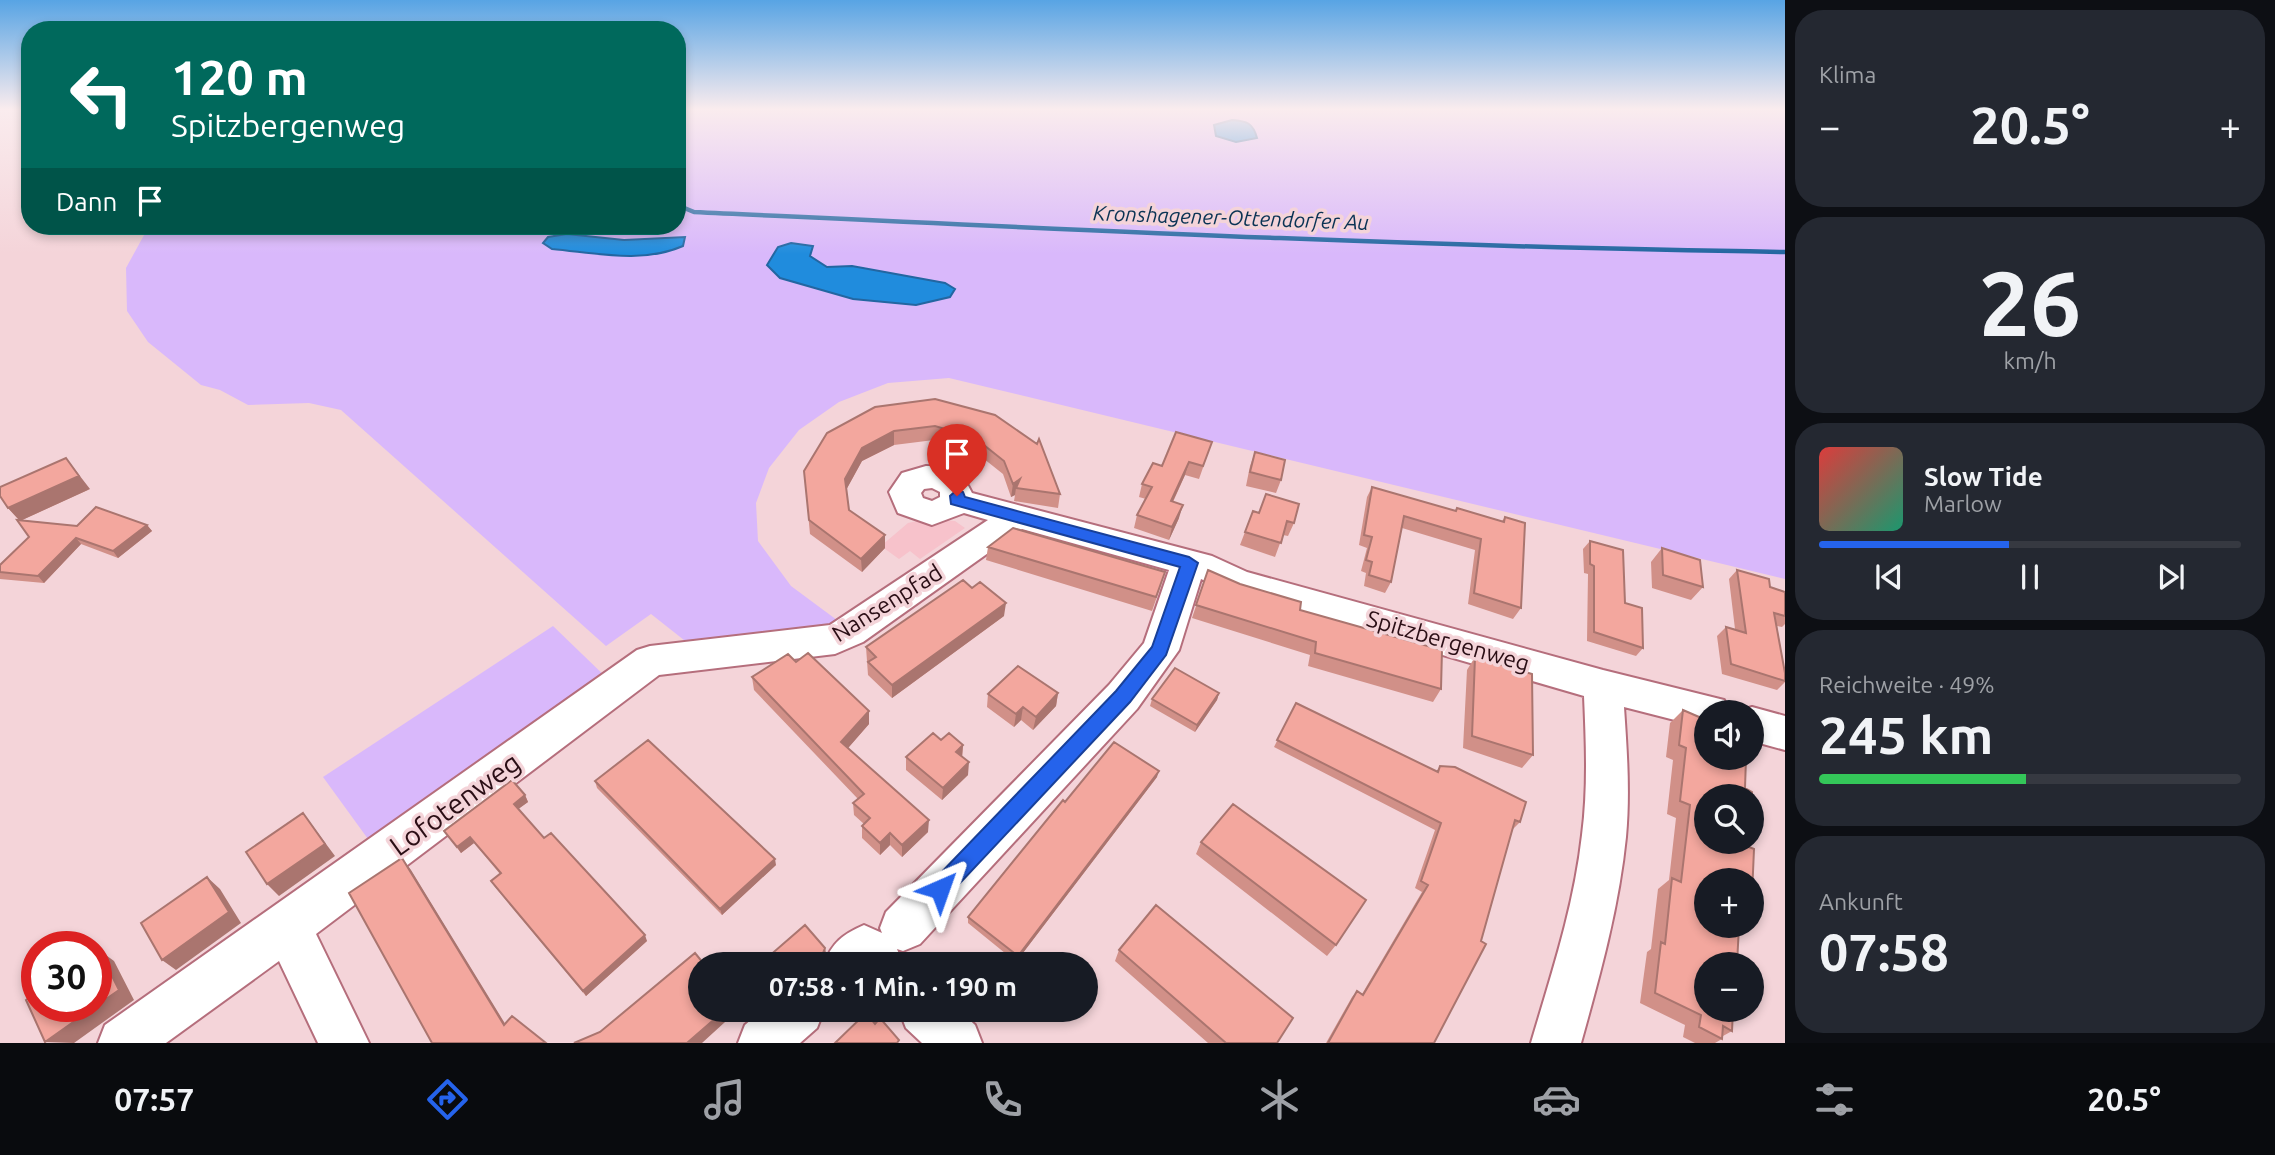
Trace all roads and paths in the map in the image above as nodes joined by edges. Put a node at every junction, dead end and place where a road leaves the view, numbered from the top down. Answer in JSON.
{"nodes":[{"id":1,"x":957,"y":500,"type":"dead end"},
{"id":2,"x":1017,"y":516,"type":"junction"},
{"id":3,"x":1189,"y":563,"type":"junction"},
{"id":4,"x":623,"y":681,"type":"joint"},
{"id":5,"x":1603,"y":686,"type":"junction"},
{"id":6,"x":1694,"y":708,"type":"edge"},
{"id":7,"x":1764,"y":727,"type":"edge"},
{"id":8,"x":1785,"y":733,"type":"edge"},
{"id":9,"x":287,"y":927,"type":"junction"},
{"id":10,"x":891,"y":946,"type":"edge"},
{"id":11,"x":861,"y":952,"type":"edge"},
{"id":12,"x":786,"y":1022,"type":"edge"},
{"id":13,"x":936,"y":1022,"type":"edge"},
{"id":14,"x":1560,"y":1041,"type":"edge"},
{"id":15,"x":123,"y":1043,"type":"edge"},
{"id":16,"x":344,"y":1043,"type":"edge"},
{"id":17,"x":763,"y":1043,"type":"edge"},
{"id":18,"x":957,"y":1043,"type":"edge"}],
"edges":[{"from":1,"to":2,"type":"street","name":"Spitzbergenweg"},
{"from":2,"to":3,"type":"street","name":"Spitzbergenweg"},
{"from":2,"to":4,"type":"street","name":"Nansenpfad"},
{"from":3,"to":5,"type":"street","name":"Spitzbergenweg"},
{"from":3,"to":10,"type":"street"},
{"from":4,"to":9,"type":"street","name":"Lofotenweg"},
{"from":5,"to":6,"type":"street","name":"Spitzbergenweg"},
{"from":5,"to":14,"type":"street"},
{"from":7,"to":8,"type":"street"},
{"from":9,"to":15,"type":"street","name":"Lofotenweg"},
{"from":9,"to":16,"type":"street"},
{"from":10,"to":11,"type":"street"},
{"from":12,"to":17,"type":"street"},
{"from":13,"to":18,"type":"street"}]}
